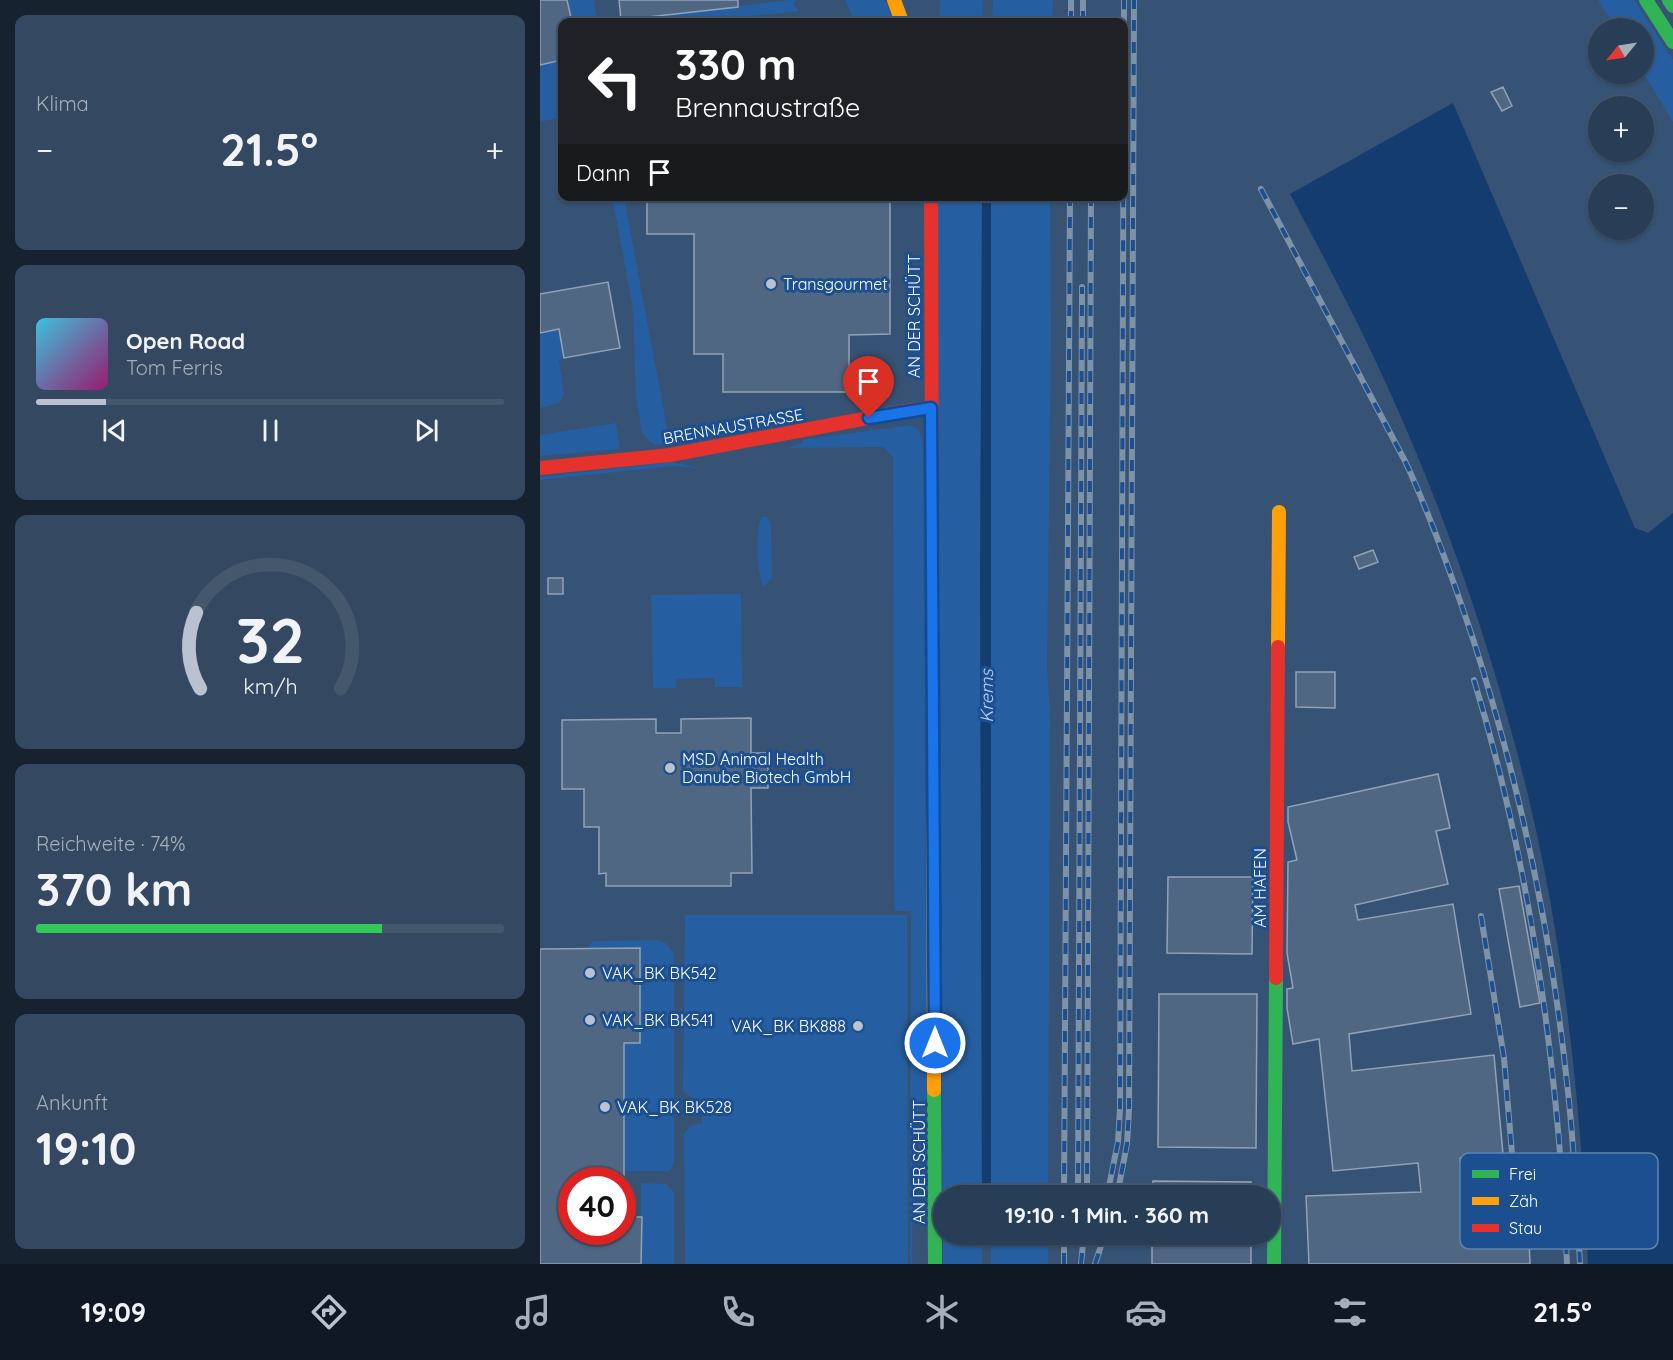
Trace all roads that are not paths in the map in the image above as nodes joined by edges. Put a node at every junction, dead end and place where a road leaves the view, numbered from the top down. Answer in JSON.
{"nodes":[{"id":1,"x":894,"y":0,"type":"edge"},
{"id":2,"x":1646,"y":0,"type":"edge"},
{"id":3,"x":1669,"y":0,"type":"edge"},
{"id":4,"x":1673,"y":6,"type":"edge"},
{"id":5,"x":901,"y":18,"type":"edge"},
{"id":6,"x":1673,"y":42,"type":"edge"},
{"id":7,"x":931,"y":201,"type":"edge"},
{"id":8,"x":931,"y":408,"type":"junction"},
{"id":9,"x":540,"y":468,"type":"edge"},
{"id":10,"x":1279,"y":512,"type":"dead end"},
{"id":11,"x":935,"y":1264,"type":"edge"},
{"id":12,"x":1274,"y":1264,"type":"edge"}],
"edges":[{"from":1,"to":5,"type":"main road"},
{"from":2,"to":6,"type":"main road"},
{"from":3,"to":4,"type":"main road"},
{"from":7,"to":8,"type":"main road","name":"AN DER SCHÜTT"},
{"from":8,"to":9,"type":"main road","name":"BRENNAUSTRASSE"},
{"from":8,"to":11,"type":"main road","name":"AN DER SCHÜTT"},
{"from":10,"to":12,"type":"main road","name":"AM HAFEN"}]}
